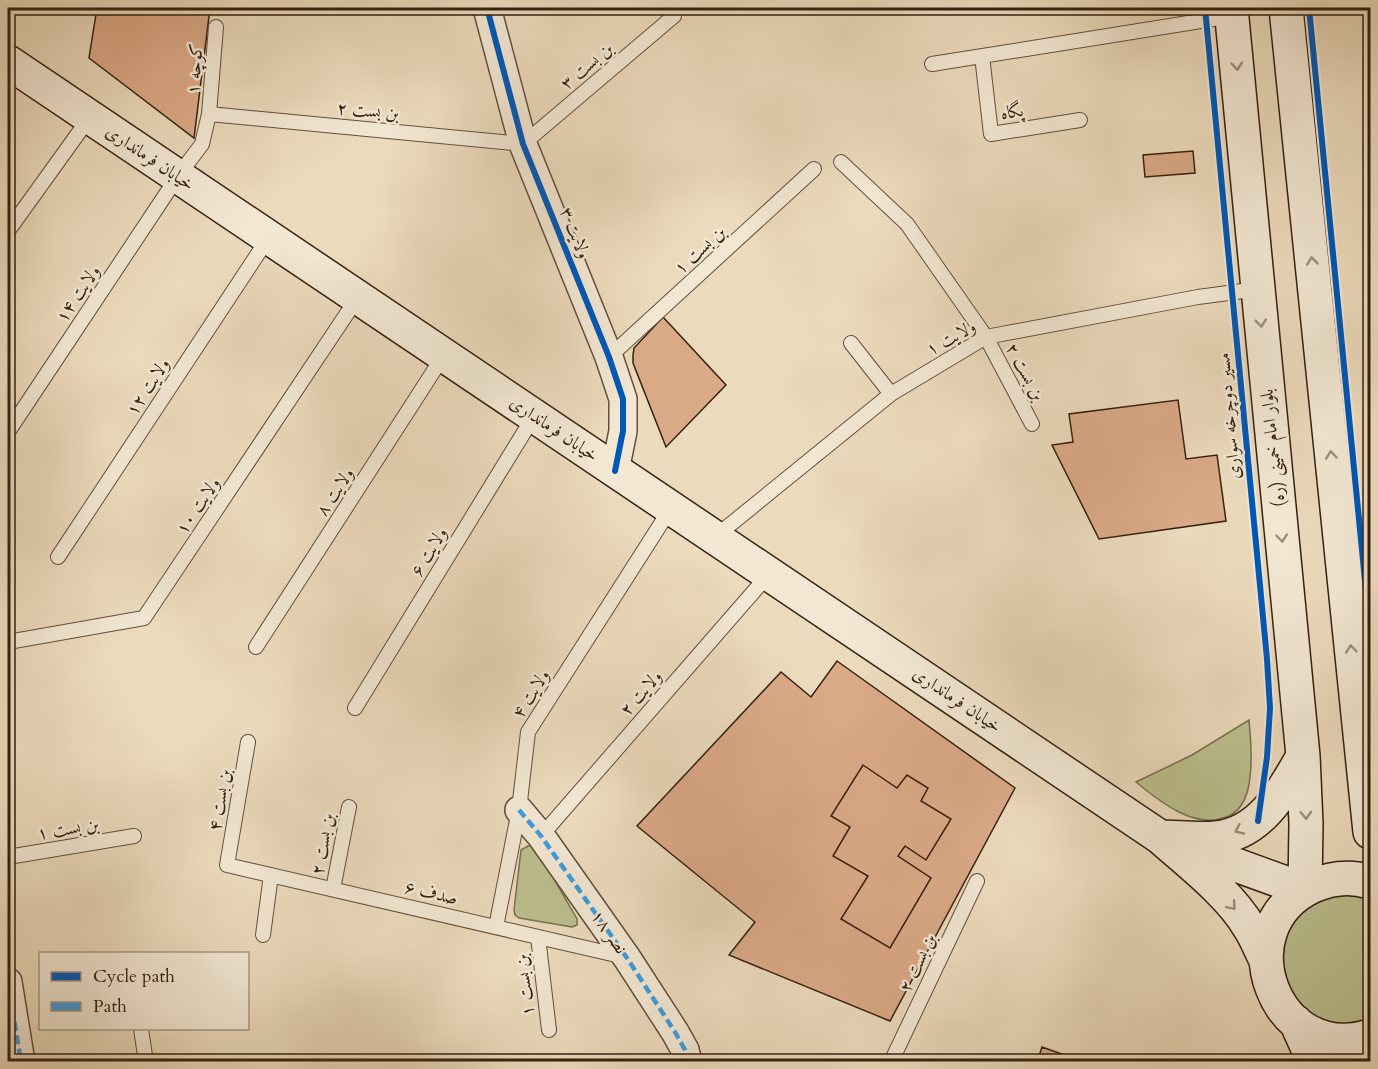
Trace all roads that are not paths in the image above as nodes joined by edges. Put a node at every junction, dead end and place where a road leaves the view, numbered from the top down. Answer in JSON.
{"nodes":[{"id":1,"x":488,"y":8,"type":"edge"},
{"id":2,"x":1286,"y":8,"type":"edge"},
{"id":3,"x":1232,"y":12,"type":"edge"},
{"id":4,"x":674,"y":16,"type":"dead end"},
{"id":5,"x":216,"y":27,"type":"dead end"},
{"id":6,"x":982,"y":57,"type":"junction"},
{"id":7,"x":8,"y":62,"type":"edge"},
{"id":8,"x":932,"y":64,"type":"dead end"},
{"id":9,"x":209,"y":114,"type":"junction"},
{"id":10,"x":90,"y":117,"type":"junction"},
{"id":11,"x":1080,"y":120,"type":"dead end"},
{"id":12,"x":523,"y":144,"type":"junction"},
{"id":13,"x":841,"y":162,"type":"dead end"},
{"id":14,"x":814,"y":169,"type":"dead end"},
{"id":15,"x":178,"y":176,"type":"junction"},
{"id":16,"x":8,"y":231,"type":"edge"},
{"id":17,"x":268,"y":237,"type":"junction"},
{"id":18,"x":1258,"y":289,"type":"junction"},
{"id":19,"x":358,"y":297,"type":"junction"},
{"id":20,"x":986,"y":337,"type":"junction"},
{"id":21,"x":851,"y":343,"type":"dead end"},
{"id":22,"x":444,"y":355,"type":"junction"},
{"id":23,"x":609,"y":357,"type":"junction"},
{"id":24,"x":891,"y":394,"type":"junction"},
{"id":25,"x":534,"y":416,"type":"junction"},
{"id":26,"x":1032,"y":424,"type":"dead end"},
{"id":27,"x":8,"y":432,"type":"edge"},
{"id":28,"x":615,"y":471,"type":"junction"},
{"id":29,"x":671,"y":508,"type":"junction"},
{"id":30,"x":714,"y":537,"type":"junction"},
{"id":31,"x":58,"y":557,"type":"dead end"},
{"id":32,"x":769,"y":574,"type":"junction"},
{"id":33,"x":8,"y":642,"type":"edge"},
{"id":34,"x":256,"y":647,"type":"dead end"},
{"id":35,"x":355,"y":708,"type":"dead end"},
{"id":36,"x":248,"y":742,"type":"dead end"},
{"id":37,"x":1303,"y":756,"type":"junction"},
{"id":38,"x":349,"y":807,"type":"dead end"},
{"id":39,"x":519,"y":810,"type":"junction"},
{"id":40,"x":1371,"y":832,"type":"edge"},
{"id":41,"x":134,"y":836,"type":"dead end"},
{"id":42,"x":541,"y":836,"type":"junction"},
{"id":43,"x":1160,"y":837,"type":"junction"},
{"id":44,"x":8,"y":857,"type":"edge"},
{"id":45,"x":227,"y":865,"type":"joint"},
{"id":46,"x":272,"y":875,"type":"junction"},
{"id":47,"x":977,"y":881,"type":"dead end"},
{"id":48,"x":1371,"y":882,"type":"edge"},
{"id":49,"x":333,"y":889,"type":"junction"},
{"id":50,"x":1305,"y":890,"type":"junction"},
{"id":51,"x":496,"y":927,"type":"junction"},
{"id":52,"x":262,"y":935,"type":"dead end"},
{"id":53,"x":538,"y":937,"type":"junction"},
{"id":54,"x":627,"y":958,"type":"junction"},
{"id":55,"x":1266,"y":960,"type":"junction"},
{"id":56,"x":8,"y":983,"type":"edge"},
{"id":57,"x":1296,"y":1022,"type":"junction"},
{"id":58,"x":141,"y":1030,"type":"edge"},
{"id":59,"x":549,"y":1030,"type":"dead end"},
{"id":60,"x":1371,"y":1036,"type":"edge"},
{"id":61,"x":21,"y":1062,"type":"edge"},
{"id":62,"x":146,"y":1062,"type":"edge"},
{"id":63,"x":688,"y":1062,"type":"edge"},
{"id":64,"x":891,"y":1062,"type":"edge"},
{"id":65,"x":1314,"y":1062,"type":"edge"}],
"edges":[{"from":1,"to":12,"type":"street","name":"ولایت ۳"},
{"from":40,"to":2,"type":"main road","one_way":true},
{"from":3,"to":6,"type":"lane"},
{"from":3,"to":18,"type":"main road","name":"بلوار امام خمینی (ره)","one_way":true},
{"from":4,"to":12,"type":"lane","name":"بن بست ۳"},
{"from":5,"to":9,"type":"lane","name":"کوچه ۱"},
{"from":6,"to":8,"type":"lane"},
{"from":6,"to":11,"type":"lane","name":"پگاه"},
{"from":7,"to":10,"type":"main road","name":"خیابان فرمانداری"},
{"from":9,"to":12,"type":"lane","name":"بن بست ۲"},
{"from":9,"to":15,"type":"lane","name":"کوچه ۱"},
{"from":10,"to":15,"type":"main road","name":"خیابان فرمانداری"},
{"from":10,"to":16,"type":"lane"},
{"from":12,"to":23,"type":"street","name":"ولایت ۳"},
{"from":13,"to":20,"type":"lane"},
{"from":14,"to":23,"type":"lane","name":"بن بست ۱"},
{"from":15,"to":17,"type":"main road","name":"خیابان فرمانداری"},
{"from":15,"to":27,"type":"lane","name":"ولایت ۱۴"},
{"from":17,"to":19,"type":"main road","name":"خیابان فرمانداری"},
{"from":17,"to":31,"type":"lane","name":"ولایت ۱۲"},
{"from":18,"to":20,"type":"lane","name":"ولایت ۱"},
{"from":18,"to":37,"type":"main road","name":"بلوار امام خمینی (ره)","one_way":true},
{"from":19,"to":22,"type":"main road","name":"خیابان فرمانداری"},
{"from":19,"to":33,"type":"lane","name":"ولایت ۱۰"},
{"from":20,"to":24,"type":"lane","name":"ولایت ۱"},
{"from":20,"to":26,"type":"lane","name":"بن بست ۲"},
{"from":21,"to":24,"type":"lane"},
{"from":22,"to":25,"type":"main road","name":"خیابان فرمانداری"},
{"from":22,"to":34,"type":"lane","name":"ولایت ۸"},
{"from":23,"to":28,"type":"street","name":"ولایت ۳"},
{"from":24,"to":30,"type":"lane","name":"ولایت ۱"},
{"from":25,"to":28,"type":"main road","name":"خیابان فرمانداری"},
{"from":25,"to":35,"type":"lane","name":"ولایت ۶"},
{"from":28,"to":29,"type":"main road","name":"خیابان فرمانداری"},
{"from":29,"to":30,"type":"main road","name":"خیابان فرمانداری"},
{"from":29,"to":39,"type":"lane","name":"ولایت ۴"},
{"from":30,"to":32,"type":"main road","name":"خیابان فرمانداری"},
{"from":32,"to":42,"type":"lane","name":"ولایت ۲"},
{"from":32,"to":43,"type":"main road","name":"خیابان فرمانداری"},
{"from":36,"to":45,"type":"lane","name":"بن بست ۴"},
{"from":37,"to":43,"type":"main road","one_way":true},
{"from":37,"to":50,"type":"main road","name":"بلوار امام خمینی (ره)","one_way":true},
{"from":38,"to":49,"type":"lane","name":"بن بست ۲"},
{"from":39,"to":42,"type":"street","name":"نصر ۱۸"},
{"from":39,"to":51,"type":"lane","name":"ولایت ۴"},
{"from":41,"to":44,"type":"lane","name":"بن بست ۱"},
{"from":42,"to":54,"type":"street","name":"نصر ۱۸"},
{"from":43,"to":50,"type":"main road","name":"خیابان فرمانداری"},
{"from":43,"to":55,"type":"main road","name":"خیابان فرمانداری","one_way":true},
{"from":45,"to":46,"type":"lane","name":"صدف ۶"},
{"from":46,"to":49,"type":"lane","name":"صدف ۶"},
{"from":46,"to":52,"type":"lane"},
{"from":47,"to":64,"type":"lane","name":"بن بست ۲"},
{"from":48,"to":50,"type":"main road"},
{"from":49,"to":51,"type":"lane","name":"صدف ۶"},
{"from":50,"to":55,"type":"main road"},
{"from":51,"to":53,"type":"lane","name":"صدف ۶"},
{"from":53,"to":54,"type":"lane","name":"صدف ۶"},
{"from":53,"to":59,"type":"lane","name":"بن بست ۱"},
{"from":54,"to":63,"type":"street","name":"نصر ۱۸"},
{"from":55,"to":57,"type":"main road"},
{"from":56,"to":61,"type":"street"},
{"from":57,"to":60,"type":"main road"},
{"from":57,"to":65,"type":"main road"},
{"from":58,"to":62,"type":"lane"}]}
